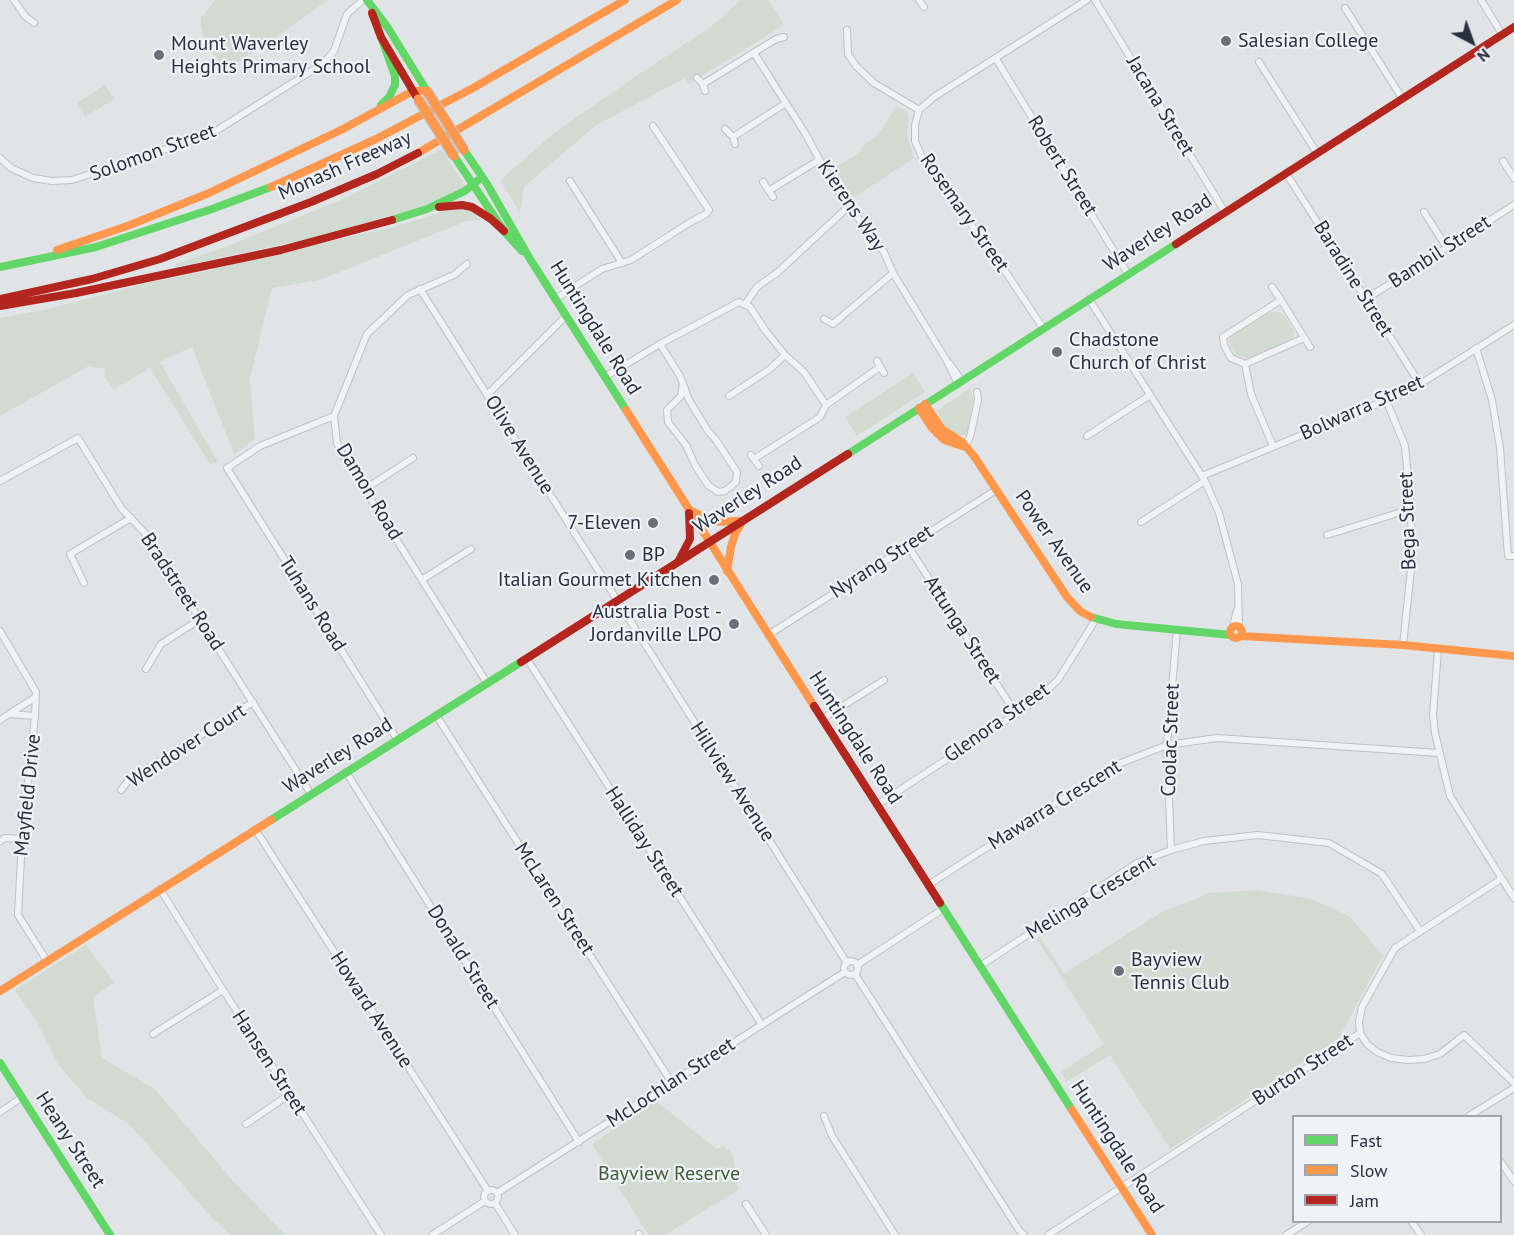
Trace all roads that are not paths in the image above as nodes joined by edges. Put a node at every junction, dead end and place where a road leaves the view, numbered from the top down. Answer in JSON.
{"nodes":[{"id":1,"x":14,"y":0,"type":"edge"},
{"id":2,"x":625,"y":0,"type":"edge"},
{"id":3,"x":677,"y":0,"type":"edge"},
{"id":4,"x":919,"y":0,"type":"edge"},
{"id":5,"x":1087,"y":0,"type":"edge"},
{"id":6,"x":1095,"y":0,"type":"edge"},
{"id":7,"x":1481,"y":0,"type":"edge"},
{"id":8,"x":366,"y":2,"type":"edge"},
{"id":9,"x":924,"y":7,"type":"dead end"},
{"id":10,"x":1345,"y":8,"type":"dead end"},
{"id":11,"x":33,"y":23,"type":"dead end"},
{"id":12,"x":1514,"y":27,"type":"edge"},
{"id":13,"x":847,"y":30,"type":"dead end"},
{"id":14,"x":1502,"y":34,"type":"junction"},
{"id":15,"x":381,"y":37,"type":"junction"},
{"id":16,"x":784,"y":37,"type":"dead end"},
{"id":17,"x":753,"y":53,"type":"junction"},
{"id":18,"x":996,"y":59,"type":"junction"},
{"id":19,"x":1259,"y":62,"type":"dead end"},
{"id":20,"x":697,"y":78,"type":"dead end"},
{"id":21,"x":703,"y":84,"type":"junction"},
{"id":22,"x":427,"y":91,"type":"junction"},
{"id":23,"x":705,"y":91,"type":"dead end"},
{"id":24,"x":415,"y":94,"type":"junction"},
{"id":25,"x":1402,"y":98,"type":"junction"},
{"id":26,"x":786,"y":104,"type":"junction"},
{"id":27,"x":919,"y":110,"type":"junction"},
{"id":28,"x":375,"y":112,"type":"junction"},
{"id":29,"x":653,"y":126,"type":"dead end"},
{"id":30,"x":724,"y":129,"type":"dead end"},
{"id":31,"x":1317,"y":153,"type":"junction"},
{"id":32,"x":0,"y":158,"type":"edge"},
{"id":33,"x":819,"y":160,"type":"junction"},
{"id":34,"x":1503,"y":161,"type":"dead end"},
{"id":35,"x":1286,"y":173,"type":"junction"},
{"id":36,"x":482,"y":177,"type":"junction"},
{"id":37,"x":1514,"y":178,"type":"edge"},
{"id":38,"x":570,"y":181,"type":"dead end"},
{"id":39,"x":763,"y":182,"type":"dead end"},
{"id":40,"x":473,"y":186,"type":"junction"},
{"id":41,"x":770,"y":190,"type":"junction"},
{"id":42,"x":773,"y":197,"type":"dead end"},
{"id":43,"x":1514,"y":205,"type":"edge"},
{"id":44,"x":848,"y":207,"type":"junction"},
{"id":45,"x":427,"y":208,"type":"junction"},
{"id":46,"x":1225,"y":212,"type":"junction"},
{"id":47,"x":1424,"y":212,"type":"dead end"},
{"id":48,"x":504,"y":231,"type":"junction"},
{"id":49,"x":1447,"y":248,"type":"junction"},
{"id":50,"x":530,"y":259,"type":"junction"},
{"id":51,"x":622,"y":263,"type":"junction"},
{"id":52,"x":466,"y":264,"type":"dead end"},
{"id":53,"x":15,"y":265,"type":"junction"},
{"id":54,"x":0,"y":267,"type":"edge"},
{"id":55,"x":893,"y":273,"type":"junction"},
{"id":56,"x":1128,"y":274,"type":"junction"},
{"id":57,"x":1272,"y":287,"type":"dead end"},
{"id":58,"x":420,"y":289,"type":"junction"},
{"id":59,"x":0,"y":299,"type":"edge"},
{"id":60,"x":555,"y":299,"type":"junction"},
{"id":61,"x":1089,"y":299,"type":"junction"},
{"id":62,"x":1366,"y":299,"type":"junction"},
{"id":63,"x":1281,"y":300,"type":"junction"},
{"id":64,"x":746,"y":303,"type":"junction"},
{"id":65,"x":0,"y":306,"type":"edge"},
{"id":66,"x":566,"y":316,"type":"junction"},
{"id":67,"x":824,"y":319,"type":"dead end"},
{"id":68,"x":1514,"y":325,"type":"edge"},
{"id":69,"x":1043,"y":328,"type":"junction"},
{"id":70,"x":1304,"y":338,"type":"junction"},
{"id":71,"x":660,"y":344,"type":"junction"},
{"id":72,"x":1310,"y":347,"type":"dead end"},
{"id":73,"x":1476,"y":348,"type":"junction"},
{"id":74,"x":785,"y":354,"type":"junction"},
{"id":75,"x":1245,"y":364,"type":"junction"},
{"id":76,"x":881,"y":367,"type":"dead end"},
{"id":77,"x":605,"y":377,"type":"junction"},
{"id":78,"x":960,"y":382,"type":"junction"},
{"id":79,"x":682,"y":383,"type":"junction"},
{"id":80,"x":1420,"y":384,"type":"junction"},
{"id":81,"x":977,"y":392,"type":"dead end"},
{"id":82,"x":487,"y":395,"type":"junction"},
{"id":83,"x":1150,"y":395,"type":"junction"},
{"id":84,"x":729,"y":396,"type":"dead end"},
{"id":85,"x":1386,"y":400,"type":"junction"},
{"id":86,"x":826,"y":405,"type":"junction"},
{"id":87,"x":922,"y":406,"type":"junction"},
{"id":88,"x":334,"y":416,"type":"junction"},
{"id":89,"x":1087,"y":436,"type":"dead end"},
{"id":90,"x":1273,"y":446,"type":"junction"},
{"id":91,"x":965,"y":447,"type":"junction"},
{"id":92,"x":413,"y":458,"type":"dead end"},
{"id":93,"x":759,"y":466,"type":"dead end"},
{"id":94,"x":1203,"y":478,"type":"junction"},
{"id":95,"x":0,"y":481,"type":"edge"},
{"id":96,"x":365,"y":489,"type":"junction"},
{"id":97,"x":996,"y":490,"type":"junction"},
{"id":98,"x":688,"y":509,"type":"junction"},
{"id":99,"x":1412,"y":509,"type":"junction"},
{"id":100,"x":131,"y":518,"type":"junction"},
{"id":101,"x":743,"y":520,"type":"junction"},
{"id":102,"x":1141,"y":522,"type":"dead end"},
{"id":103,"x":1328,"y":535,"type":"dead end"},
{"id":104,"x":709,"y":542,"type":"junction"},
{"id":105,"x":908,"y":546,"type":"junction"},
{"id":106,"x":471,"y":549,"type":"dead end"},
{"id":107,"x":1514,"y":556,"type":"edge"},
{"id":108,"x":678,"y":562,"type":"junction"},
{"id":109,"x":727,"y":571,"type":"junction"},
{"id":110,"x":423,"y":579,"type":"junction"},
{"id":111,"x":84,"y":583,"type":"dead end"},
{"id":112,"x":617,"y":602,"type":"junction"},
{"id":113,"x":1096,"y":619,"type":"junction"},
{"id":114,"x":199,"y":620,"type":"junction"},
{"id":115,"x":1177,"y":630,"type":"junction"},
{"id":116,"x":1236,"y":630,"type":"junction"},
{"id":117,"x":0,"y":631,"type":"edge"},
{"id":118,"x":768,"y":635,"type":"junction"},
{"id":119,"x":1403,"y":645,"type":"junction"},
{"id":120,"x":1438,"y":650,"type":"junction"},
{"id":121,"x":1514,"y":656,"type":"edge"},
{"id":122,"x":527,"y":659,"type":"junction"},
{"id":123,"x":146,"y":669,"type":"dead end"},
{"id":124,"x":884,"y":680,"type":"dead end"},
{"id":125,"x":487,"y":683,"type":"junction"},
{"id":126,"x":36,"y":697,"type":"junction"},
{"id":127,"x":253,"y":702,"type":"junction"},
{"id":128,"x":9,"y":714,"type":"junction"},
{"id":129,"x":1016,"y":714,"type":"junction"},
{"id":130,"x":436,"y":715,"type":"junction"},
{"id":131,"x":35,"y":716,"type":"junction"},
{"id":132,"x":822,"y":719,"type":"junction"},
{"id":133,"x":0,"y":720,"type":"edge"},
{"id":134,"x":398,"y":740,"type":"junction"},
{"id":135,"x":1167,"y":745,"type":"junction"},
{"id":136,"x":1439,"y":753,"type":"junction"},
{"id":137,"x":346,"y":772,"type":"junction"},
{"id":138,"x":121,"y":790,"type":"dead end"},
{"id":139,"x":311,"y":794,"type":"junction"},
{"id":140,"x":877,"y":805,"type":"junction"},
{"id":141,"x":255,"y":829,"type":"junction"},
{"id":142,"x":22,"y":839,"type":"junction"},
{"id":143,"x":0,"y":841,"type":"edge"},
{"id":144,"x":1171,"y":850,"type":"junction"},
{"id":145,"x":1501,"y":879,"type":"junction"},
{"id":146,"x":928,"y":885,"type":"junction"},
{"id":147,"x":160,"y":889,"type":"junction"},
{"id":148,"x":1514,"y":898,"type":"edge"},
{"id":149,"x":944,"y":909,"type":"junction"},
{"id":150,"x":1420,"y":931,"type":"junction"},
{"id":151,"x":47,"y":961,"type":"junction"},
{"id":152,"x":847,"y":963,"type":"junction"},
{"id":153,"x":857,"y":965,"type":"junction"},
{"id":154,"x":980,"y":966,"type":"junction"},
{"id":155,"x":845,"y":972,"type":"junction"},
{"id":156,"x":855,"y":974,"type":"junction"},
{"id":157,"x":223,"y":990,"type":"junction"},
{"id":158,"x":0,"y":991,"type":"edge"},
{"id":159,"x":762,"y":1025,"type":"junction"},
{"id":160,"x":153,"y":1034,"type":"dead end"},
{"id":161,"x":1360,"y":1034,"type":"junction"},
{"id":162,"x":0,"y":1063,"type":"edge"},
{"id":163,"x":672,"y":1083,"type":"junction"},
{"id":164,"x":1514,"y":1085,"type":"edge"},
{"id":165,"x":290,"y":1094,"type":"junction"},
{"id":166,"x":21,"y":1098,"type":"junction"},
{"id":167,"x":0,"y":1112,"type":"edge"},
{"id":168,"x":1471,"y":1115,"type":"edge"},
{"id":169,"x":824,"y":1116,"type":"dead end"},
{"id":170,"x":246,"y":1124,"type":"dead end"},
{"id":171,"x":579,"y":1142,"type":"junction"},
{"id":172,"x":1502,"y":1164,"type":"edge"},
{"id":173,"x":1514,"y":1181,"type":"edge"},
{"id":174,"x":1121,"y":1187,"type":"junction"},
{"id":175,"x":488,"y":1191,"type":"junction"},
{"id":176,"x":497,"y":1193,"type":"junction"},
{"id":177,"x":485,"y":1201,"type":"junction"},
{"id":178,"x":495,"y":1203,"type":"junction"},
{"id":179,"x":746,"y":1204,"type":"dead end"},
{"id":180,"x":1304,"y":1223,"type":"edge"},
{"id":181,"x":1021,"y":1233,"type":"edge"},
{"id":182,"x":1290,"y":1234,"type":"edge"},
{"id":183,"x":110,"y":1235,"type":"edge"},
{"id":184,"x":381,"y":1235,"type":"edge"},
{"id":185,"x":432,"y":1235,"type":"edge"},
{"id":186,"x":515,"y":1235,"type":"edge"},
{"id":187,"x":766,"y":1235,"type":"edge"},
{"id":188,"x":895,"y":1235,"type":"edge"},
{"id":189,"x":1048,"y":1235,"type":"edge"},
{"id":190,"x":1152,"y":1235,"type":"edge"}],
"edges":[{"from":1,"to":11,"type":"street"},
{"from":2,"to":53,"type":"main road","name":"Monash Freeway"},
{"from":3,"to":59,"type":"main road","name":"Monash Freeway"},
{"from":4,"to":9,"type":"street"},
{"from":5,"to":18,"type":"street"},
{"from":6,"to":46,"type":"street","name":"Jacana Street"},
{"from":7,"to":14,"type":"street"},
{"from":8,"to":15,"type":"main road","name":"Huntingdale Road"},
{"from":8,"to":22,"type":"main road","name":"Huntingdale Road"},
{"from":8,"to":32,"type":"street","name":"Solomon Street"},
{"from":10,"to":25,"type":"street"},
{"from":12,"to":14,"type":"main road","name":"Waverley Road"},
{"from":13,"to":27,"type":"street"},
{"from":14,"to":25,"type":"main road","name":"Waverley Road"},
{"from":15,"to":24,"type":"main road","name":"Huntingdale Road"},
{"from":15,"to":28,"type":"main road"},
{"from":16,"to":17,"type":"street"},
{"from":17,"to":21,"type":"street"},
{"from":17,"to":26,"type":"street","name":"Kierens Way"},
{"from":18,"to":27,"type":"street"},
{"from":18,"to":56,"type":"street","name":"Robert Street"},
{"from":19,"to":31,"type":"street"},
{"from":20,"to":21,"type":"street"},
{"from":21,"to":23,"type":"street"},
{"from":22,"to":24,"type":"main road"},
{"from":22,"to":36,"type":"main road","name":"Huntingdale Road","bridge":true},
{"from":24,"to":28,"type":"main road"},
{"from":24,"to":40,"type":"main road","name":"Huntingdale Road","bridge":true},
{"from":25,"to":31,"type":"main road","name":"Waverley Road"},
{"from":26,"to":30,"type":"street"},
{"from":26,"to":33,"type":"street","name":"Kierens Way"},
{"from":27,"to":69,"type":"street","name":"Rosemary Street"},
{"from":28,"to":53,"type":"main road"},
{"from":29,"to":51,"type":"street"},
{"from":31,"to":35,"type":"main road","name":"Waverley Road"},
{"from":33,"to":41,"type":"street"},
{"from":33,"to":44,"type":"street","name":"Kierens Way"},
{"from":34,"to":37,"type":"street"},
{"from":35,"to":46,"type":"main road","name":"Waverley Road"},
{"from":35,"to":62,"type":"street","name":"Baradine Street"},
{"from":36,"to":40,"type":"main road"},
{"from":36,"to":50,"type":"main road","name":"Huntingdale Road"},
{"from":38,"to":51,"type":"street"},
{"from":39,"to":41,"type":"street"},
{"from":40,"to":45,"type":"main road"},
{"from":40,"to":48,"type":"main road","name":"Huntingdale Road"},
{"from":41,"to":42,"type":"street"},
{"from":43,"to":49,"type":"street","name":"Bambil Street"},
{"from":44,"to":55,"type":"street","name":"Kierens Way"},
{"from":44,"to":64,"type":"street"},
{"from":45,"to":48,"type":"main road"},
{"from":45,"to":65,"type":"main road"},
{"from":46,"to":56,"type":"main road","name":"Waverley Road"},
{"from":47,"to":49,"type":"street"},
{"from":48,"to":50,"type":"main road","name":"Huntingdale Road"},
{"from":49,"to":62,"type":"street","name":"Bambil Street"},
{"from":50,"to":60,"type":"main road","name":"Huntingdale Road"},
{"from":51,"to":60,"type":"street"},
{"from":52,"to":58,"type":"street","name":"Damon Road"},
{"from":53,"to":54,"type":"main road","name":"Monash Freeway"},
{"from":55,"to":67,"type":"street"},
{"from":55,"to":78,"type":"street","name":"Kierens Way"},
{"from":56,"to":61,"type":"main road","name":"Waverley Road"},
{"from":57,"to":63,"type":"street"},
{"from":58,"to":82,"type":"street","name":"Olive Avenue"},
{"from":58,"to":88,"type":"street","name":"Damon Road"},
{"from":60,"to":66,"type":"main road","name":"Huntingdale Road"},
{"from":61,"to":69,"type":"main road","name":"Waverley Road"},
{"from":61,"to":83,"type":"street"},
{"from":62,"to":80,"type":"street","name":"Baradine Street"},
{"from":63,"to":70,"type":"street"},
{"from":63,"to":75,"type":"street"},
{"from":64,"to":71,"type":"street"},
{"from":64,"to":74,"type":"street"},
{"from":66,"to":77,"type":"main road","name":"Huntingdale Road"},
{"from":66,"to":82,"type":"street"},
{"from":68,"to":73,"type":"street","name":"Bolwarra Street"},
{"from":69,"to":78,"type":"main road","name":"Waverley Road"},
{"from":70,"to":72,"type":"street"},
{"from":70,"to":75,"type":"street"},
{"from":71,"to":77,"type":"street"},
{"from":71,"to":79,"type":"street"},
{"from":73,"to":80,"type":"street","name":"Bolwarra Street"},
{"from":73,"to":107,"type":"street"},
{"from":74,"to":84,"type":"street"},
{"from":74,"to":86,"type":"street"},
{"from":75,"to":90,"type":"street"},
{"from":76,"to":86,"type":"street"},
{"from":77,"to":98,"type":"main road","name":"Huntingdale Road"},
{"from":78,"to":87,"type":"main road","name":"Waverley Road"},
{"from":79,"to":79,"type":"street"},
{"from":80,"to":85,"type":"street","name":"Bolwarra Street"},
{"from":81,"to":91,"type":"street"},
{"from":82,"to":112,"type":"street","name":"Olive Avenue"},
{"from":83,"to":89,"type":"street"},
{"from":83,"to":94,"type":"street"},
{"from":85,"to":90,"type":"street","name":"Bolwarra Street"},
{"from":85,"to":99,"type":"street","name":"Bega Street"},
{"from":86,"to":93,"type":"street"},
{"from":87,"to":91,"type":"main road","name":"Power Avenue"},
{"from":87,"to":101,"type":"main road","name":"Waverley Road"},
{"from":88,"to":96,"type":"street","name":"Damon Road"},
{"from":88,"to":134,"type":"street","name":"Tuhans Road"},
{"from":90,"to":94,"type":"street","name":"Bolwarra Street"},
{"from":91,"to":97,"type":"main road","name":"Power Avenue"},
{"from":92,"to":96,"type":"street"},
{"from":94,"to":102,"type":"street","name":"Bolwarra Street"},
{"from":94,"to":116,"type":"street"},
{"from":95,"to":100,"type":"street","name":"Bradstreet Road"},
{"from":96,"to":110,"type":"street","name":"Damon Road"},
{"from":97,"to":105,"type":"street","name":"Nyrang Street"},
{"from":97,"to":113,"type":"main road","name":"Power Avenue"},
{"from":98,"to":101,"type":"main road"},
{"from":98,"to":104,"type":"main road","name":"Huntingdale Road"},
{"from":98,"to":108,"type":"main road"},
{"from":99,"to":103,"type":"street"},
{"from":99,"to":119,"type":"street","name":"Bega Street"},
{"from":100,"to":111,"type":"street"},
{"from":100,"to":114,"type":"street","name":"Bradstreet Road"},
{"from":101,"to":104,"type":"main road","name":"Waverley Road"},
{"from":101,"to":109,"type":"main road"},
{"from":104,"to":108,"type":"main road","name":"Waverley Road"},
{"from":104,"to":109,"type":"main road","name":"Huntingdale Road"},
{"from":105,"to":118,"type":"street","name":"Nyrang Street"},
{"from":105,"to":129,"type":"street","name":"Attunga Street"},
{"from":106,"to":110,"type":"street"},
{"from":108,"to":112,"type":"main road","name":"Waverley Road"},
{"from":109,"to":118,"type":"main road","name":"Huntingdale Road"},
{"from":110,"to":125,"type":"street","name":"Damon Road"},
{"from":112,"to":122,"type":"main road","name":"Waverley Road"},
{"from":112,"to":152,"type":"street","name":"Hillview Avenue"},
{"from":113,"to":115,"type":"main road","name":"Power Avenue"},
{"from":113,"to":129,"type":"street","name":"Glenora Street"},
{"from":114,"to":123,"type":"street"},
{"from":114,"to":127,"type":"street","name":"Bradstreet Road"},
{"from":115,"to":116,"type":"main road","name":"Power Avenue"},
{"from":115,"to":135,"type":"street","name":"Coolac Street"},
{"from":116,"to":119,"type":"main road","name":"Power Avenue"},
{"from":117,"to":126,"type":"street","name":"Mayfield Drive"},
{"from":118,"to":132,"type":"main road","name":"Huntingdale Road"},
{"from":119,"to":120,"type":"main road","name":"Power Avenue"},
{"from":120,"to":121,"type":"main road","name":"Power Avenue"},
{"from":120,"to":136,"type":"street"},
{"from":122,"to":125,"type":"main road","name":"Waverley Road"},
{"from":122,"to":159,"type":"street","name":"Halliday Street"},
{"from":124,"to":132,"type":"street"},
{"from":125,"to":130,"type":"main road","name":"Waverley Road"},
{"from":126,"to":128,"type":"street"},
{"from":126,"to":131,"type":"street","name":"Mayfield Drive"},
{"from":127,"to":138,"type":"street","name":"Wendover Court"},
{"from":127,"to":139,"type":"street","name":"Bradstreet Road"},
{"from":128,"to":131,"type":"street"},
{"from":128,"to":133,"type":"street"},
{"from":129,"to":140,"type":"street","name":"Glenora Street"},
{"from":130,"to":134,"type":"main road","name":"Waverley Road"},
{"from":130,"to":163,"type":"street","name":"McLaren Street"},
{"from":131,"to":142,"type":"street","name":"Mayfield Drive"},
{"from":132,"to":140,"type":"main road","name":"Huntingdale Road"},
{"from":134,"to":137,"type":"main road","name":"Waverley Road"},
{"from":135,"to":136,"type":"street","name":"Mawarra Crescent"},
{"from":135,"to":144,"type":"street","name":"Coolac Street"},
{"from":135,"to":146,"type":"street","name":"Mawarra Crescent"},
{"from":136,"to":145,"type":"street"},
{"from":137,"to":139,"type":"main road","name":"Waverley Road"},
{"from":137,"to":171,"type":"street","name":"Donald Street"},
{"from":139,"to":141,"type":"main road","name":"Waverley Road"},
{"from":140,"to":146,"type":"main road","name":"Huntingdale Road"},
{"from":141,"to":147,"type":"main road","name":"Waverley Road"},
{"from":141,"to":175,"type":"street","name":"Howard Avenue"},
{"from":142,"to":143,"type":"street"},
{"from":142,"to":151,"type":"street","name":"Mayfield Drive"},
{"from":144,"to":150,"type":"street","name":"Melinga Crescent"},
{"from":144,"to":154,"type":"street","name":"Melinga Crescent"},
{"from":145,"to":148,"type":"street"},
{"from":145,"to":150,"type":"street","name":"Burton Street"},
{"from":146,"to":149,"type":"main road","name":"Huntingdale Road"},
{"from":147,"to":151,"type":"main road","name":"Waverley Road"},
{"from":147,"to":157,"type":"street","name":"Hansen Street"},
{"from":149,"to":153,"type":"street"},
{"from":149,"to":154,"type":"main road","name":"Huntingdale Road"},
{"from":150,"to":161,"type":"street","name":"Burton Street"},
{"from":151,"to":158,"type":"main road","name":"Waverley Road"},
{"from":152,"to":153,"type":"street"},
{"from":152,"to":155,"type":"street"},
{"from":153,"to":156,"type":"street"},
{"from":154,"to":174,"type":"main road","name":"Huntingdale Road"},
{"from":155,"to":156,"type":"street"},
{"from":155,"to":159,"type":"street","name":"McLochlan Street"},
{"from":156,"to":181,"type":"street"},
{"from":157,"to":160,"type":"street"},
{"from":157,"to":165,"type":"street","name":"Hansen Street"},
{"from":159,"to":163,"type":"street","name":"McLochlan Street"},
{"from":161,"to":164,"type":"street"},
{"from":161,"to":174,"type":"street","name":"Burton Street"},
{"from":162,"to":166,"type":"main road","name":"Heany Street"},
{"from":163,"to":171,"type":"street","name":"McLochlan Street"},
{"from":164,"to":168,"type":"street"},
{"from":165,"to":170,"type":"street"},
{"from":165,"to":184,"type":"street","name":"Hansen Street"},
{"from":166,"to":167,"type":"street"},
{"from":166,"to":183,"type":"main road","name":"Heany Street"},
{"from":169,"to":188,"type":"street"},
{"from":171,"to":176,"type":"street","name":"McLochlan Street"},
{"from":172,"to":173,"type":"street"},
{"from":174,"to":189,"type":"street","name":"Burton Street"},
{"from":174,"to":190,"type":"main road","name":"Huntingdale Road"},
{"from":175,"to":176,"type":"street"},
{"from":175,"to":177,"type":"street"},
{"from":176,"to":178,"type":"street"},
{"from":177,"to":178,"type":"street"},
{"from":177,"to":185,"type":"street"},
{"from":178,"to":186,"type":"street"},
{"from":179,"to":187,"type":"street"},
{"from":180,"to":182,"type":"street"}]}
